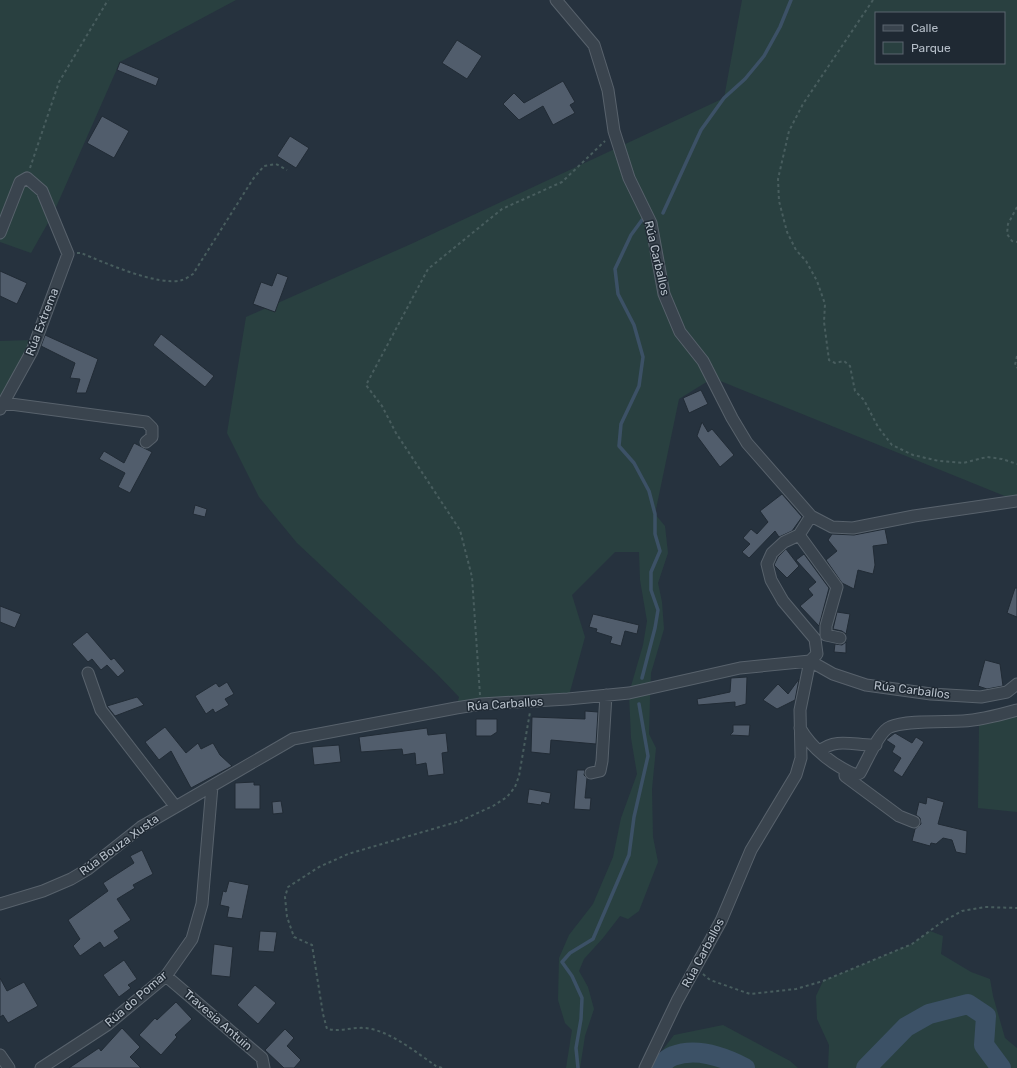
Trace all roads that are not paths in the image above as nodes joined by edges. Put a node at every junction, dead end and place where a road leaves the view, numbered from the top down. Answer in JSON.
{"nodes":[{"id":1,"x":556,"y":0,"type":"edge"},
{"id":2,"x":0,"y":233,"type":"edge"},
{"id":3,"x":2,"y":406,"type":"edge"},
{"id":4,"x":146,"y":442,"type":"dead end"},
{"id":5,"x":1017,"y":501,"type":"edge"},
{"id":6,"x":811,"y":516,"type":"junction"},
{"id":7,"x":799,"y":535,"type":"junction"},
{"id":8,"x":840,"y":638,"type":"dead end"},
{"id":9,"x":810,"y":661,"type":"junction"},
{"id":10,"x":88,"y":673,"type":"dead end"},
{"id":11,"x":1017,"y":684,"type":"edge"},
{"id":12,"x":606,"y":695,"type":"junction"},
{"id":13,"x":1017,"y":710,"type":"edge"},
{"id":14,"x":800,"y":728,"type":"junction"},
{"id":15,"x":876,"y":745,"type":"junction"},
{"id":16,"x":820,"y":751,"type":"junction"},
{"id":17,"x":845,"y":770,"type":"junction"},
{"id":18,"x":591,"y":773,"type":"dead end"},
{"id":19,"x":212,"y":786,"type":"junction"},
{"id":20,"x":176,"y":806,"type":"junction"},
{"id":21,"x":914,"y":822,"type":"dead end"},
{"id":22,"x":0,"y":904,"type":"edge"},
{"id":23,"x":166,"y":976,"type":"junction"},
{"id":24,"x":0,"y":1055,"type":"edge"},
{"id":25,"x":9,"y":1068,"type":"edge"},
{"id":26,"x":41,"y":1068,"type":"edge"},
{"id":27,"x":264,"y":1068,"type":"edge"},
{"id":28,"x":645,"y":1068,"type":"edge"}],
"edges":[{"from":1,"to":6,"type":"street","name":"Rúa Carballos"},
{"from":2,"to":3,"type":"street","name":"Rúa Extrema"},
{"from":3,"to":4,"type":"street"},
{"from":5,"to":6,"type":"street","name":"Rúa Carballos"},
{"from":6,"to":7,"type":"street","name":"Rúa Carballos"},
{"from":7,"to":8,"type":"street"},
{"from":7,"to":9,"type":"street","name":"Rúa Carballos"},
{"from":9,"to":11,"type":"street","name":"Rúa Carballos"},
{"from":9,"to":12,"type":"street","name":"Rúa Carballos"},
{"from":9,"to":14,"type":"street","name":"Rúa Carballos"},
{"from":10,"to":20,"type":"street"},
{"from":12,"to":18,"type":"street"},
{"from":12,"to":19,"type":"street","name":"Rúa Carballos"},
{"from":13,"to":15,"type":"street"},
{"from":14,"to":16,"type":"street"},
{"from":14,"to":28,"type":"street","name":"Rúa Carballos"},
{"from":15,"to":16,"type":"street"},
{"from":15,"to":17,"type":"street"},
{"from":16,"to":17,"type":"street"},
{"from":17,"to":21,"type":"street"},
{"from":19,"to":20,"type":"street","name":"Rúa Bouza Xusta"},
{"from":19,"to":23,"type":"street","name":"Rúa do Pomar"},
{"from":20,"to":22,"type":"street","name":"Rúa Bouza Xusta"},
{"from":23,"to":26,"type":"street","name":"Rúa do Pomar"},
{"from":23,"to":27,"type":"street","name":"Travesia Antuin"},
{"from":24,"to":25,"type":"street"}]}
